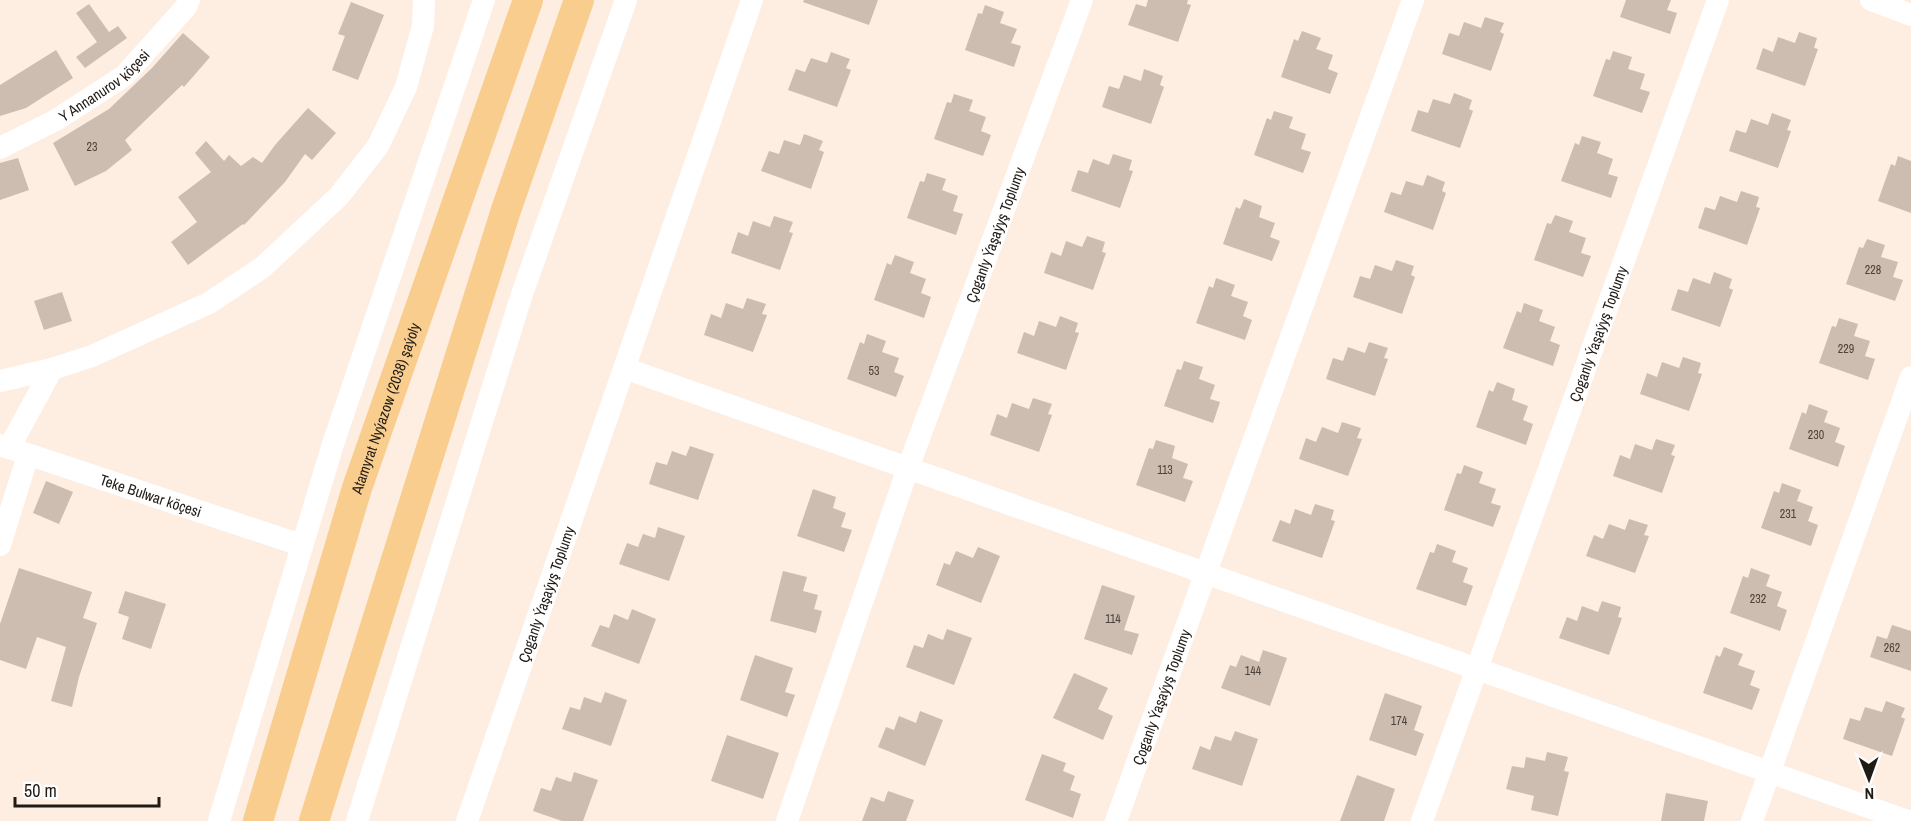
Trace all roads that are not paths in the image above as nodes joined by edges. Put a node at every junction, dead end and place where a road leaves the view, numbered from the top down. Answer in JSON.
{"nodes":[{"id":1,"x":189,"y":0,"type":"edge"},
{"id":2,"x":424,"y":0,"type":"edge"},
{"id":3,"x":484,"y":0,"type":"edge"},
{"id":4,"x":528,"y":0,"type":"edge"},
{"id":5,"x":579,"y":0,"type":"edge"},
{"id":6,"x":626,"y":0,"type":"edge"},
{"id":7,"x":752,"y":0,"type":"edge"},
{"id":8,"x":1082,"y":0,"type":"edge"},
{"id":9,"x":1413,"y":0,"type":"edge"},
{"id":10,"x":1718,"y":0,"type":"edge"},
{"id":11,"x":1871,"y":0,"type":"edge"},
{"id":12,"x":1911,"y":15,"type":"edge"},
{"id":13,"x":0,"y":148,"type":"edge"},
{"id":14,"x":624,"y":368,"type":"junction"},
{"id":15,"x":52,"y":369,"type":"junction"},
{"id":16,"x":1911,"y":377,"type":"edge"},
{"id":17,"x":0,"y":381,"type":"edge"},
{"id":18,"x":12,"y":449,"type":"edge"},
{"id":19,"x":908,"y":468,"type":"junction"},
{"id":20,"x":0,"y":545,"type":"edge"},
{"id":21,"x":301,"y":545,"type":"junction"},
{"id":22,"x":1206,"y":573,"type":"junction"},
{"id":23,"x":1477,"y":669,"type":"junction"},
{"id":24,"x":1769,"y":772,"type":"junction"},
{"id":25,"x":219,"y":821,"type":"edge"},
{"id":26,"x":258,"y":821,"type":"edge"},
{"id":27,"x":314,"y":821,"type":"edge"},
{"id":28,"x":357,"y":821,"type":"edge"},
{"id":29,"x":467,"y":821,"type":"edge"},
{"id":30,"x":787,"y":821,"type":"edge"},
{"id":31,"x":1116,"y":821,"type":"edge"},
{"id":32,"x":1422,"y":821,"type":"edge"},
{"id":33,"x":1752,"y":821,"type":"edge"},
{"id":34,"x":1908,"y":821,"type":"edge"}],
"edges":[{"from":1,"to":13,"type":"street","name":"Y Annanurov köçesi"},
{"from":2,"to":15,"type":"street"},
{"from":3,"to":21,"type":"street"},
{"from":4,"to":26,"type":"main road","name":"Atamyrat Nyýazow (2038) şaýoly"},
{"from":5,"to":27,"type":"main road"},
{"from":6,"to":28,"type":"street"},
{"from":7,"to":14,"type":"street","name":"Çoganly Ýaşaýyş Toplumy"},
{"from":8,"to":19,"type":"street","name":"Çoganly Ýaşaýyş Toplumy"},
{"from":9,"to":22,"type":"street","name":"Çoganly Ýaşaýyş Toplumy"},
{"from":10,"to":23,"type":"street","name":"Çoganly Ýaşaýyş Toplumy"},
{"from":11,"to":12,"type":"street"},
{"from":14,"to":19,"type":"street"},
{"from":14,"to":29,"type":"street","name":"Çoganly Ýaşaýyş Toplumy"},
{"from":15,"to":17,"type":"street"},
{"from":15,"to":18,"type":"street"},
{"from":16,"to":24,"type":"street"},
{"from":18,"to":20,"type":"street"},
{"from":18,"to":21,"type":"street","name":"Teke Bulwar köçesi"},
{"from":19,"to":22,"type":"street"},
{"from":19,"to":30,"type":"street","name":"Çoganly Ýaşaýyş Toplumy"},
{"from":21,"to":25,"type":"street"},
{"from":22,"to":23,"type":"street"},
{"from":22,"to":31,"type":"street","name":"Çoganly Ýaşaýyş Toplumy"},
{"from":23,"to":24,"type":"street"},
{"from":23,"to":32,"type":"street","name":"Çoganly Ýaşaýyş Toplumy"},
{"from":24,"to":33,"type":"street"},
{"from":24,"to":34,"type":"street"}]}
